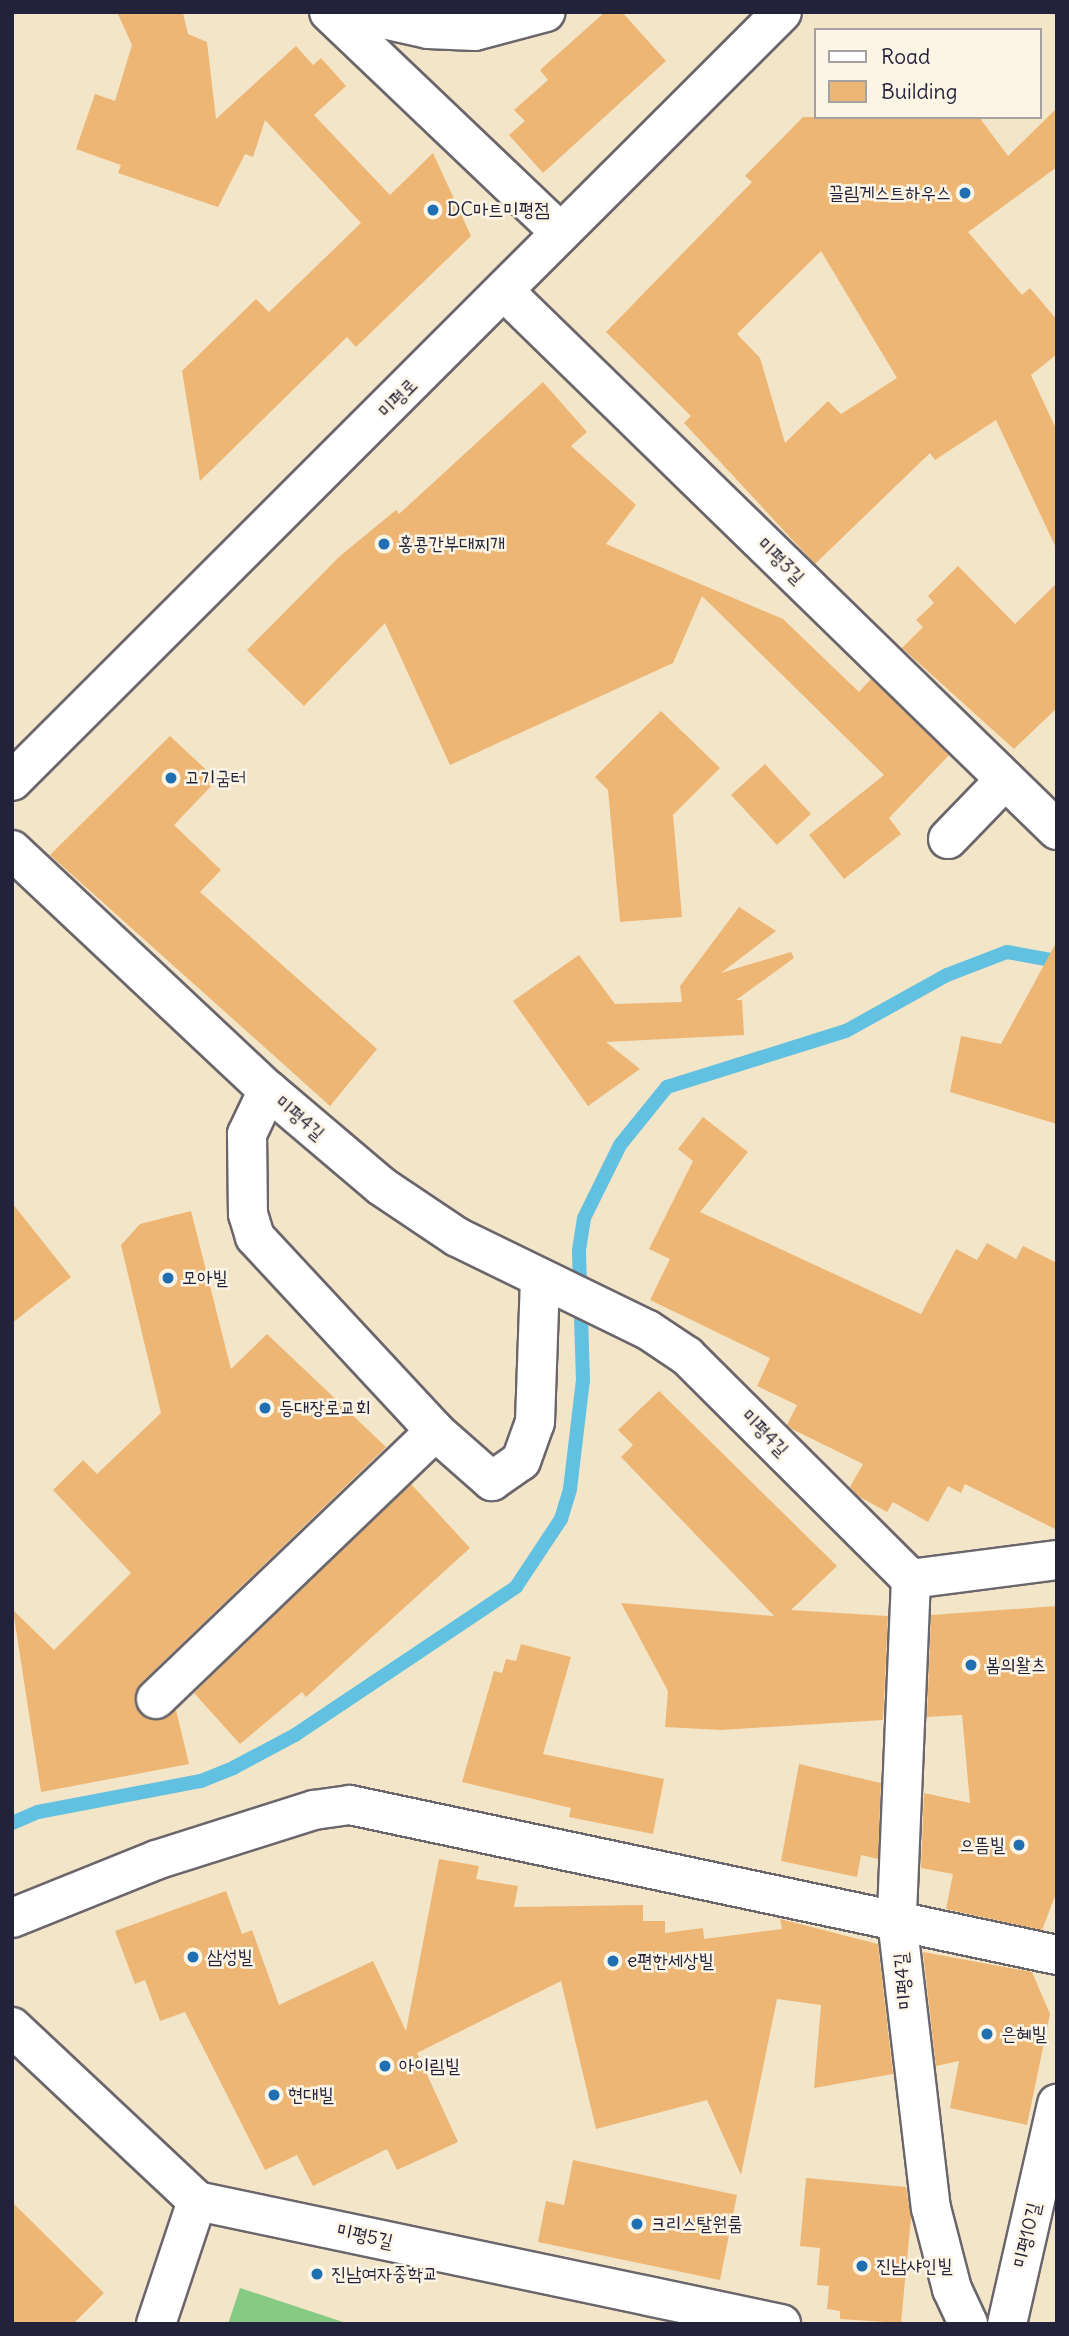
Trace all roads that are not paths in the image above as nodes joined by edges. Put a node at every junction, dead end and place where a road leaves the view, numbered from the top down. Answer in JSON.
{"nodes":[{"id":1,"x":329,"y":12,"type":"edge"},
{"id":2,"x":352,"y":12,"type":"edge"},
{"id":3,"x":545,"y":12,"type":"edge"},
{"id":4,"x":782,"y":12,"type":"edge"},
{"id":5,"x":561,"y":233,"type":"junction"},
{"id":6,"x":505,"y":292,"type":"junction"},
{"id":7,"x":1005,"y":780,"type":"junction"},
{"id":8,"x":12,"y":781,"type":"edge"},
{"id":9,"x":1057,"y":830,"type":"edge"},
{"id":10,"x":948,"y":839,"type":"dead end"},
{"id":11,"x":12,"y":850,"type":"edge"},
{"id":12,"x":268,"y":1090,"type":"junction"},
{"id":13,"x":548,"y":1282,"type":"junction"},
{"id":14,"x":435,"y":1431,"type":"junction"},
{"id":15,"x":1057,"y":1560,"type":"edge"},
{"id":16,"x":911,"y":1579,"type":"junction"},
{"id":17,"x":156,"y":1699,"type":"dead end"},
{"id":18,"x":12,"y":1917,"type":"edge"},
{"id":19,"x":897,"y":1920,"type":"junction"},
{"id":20,"x":1057,"y":1955,"type":"edge"},
{"id":21,"x":12,"y":2027,"type":"edge"},
{"id":22,"x":1057,"y":2104,"type":"edge"},
{"id":23,"x":197,"y":2200,"type":"junction"},
{"id":24,"x":156,"y":2324,"type":"edge"},
{"id":25,"x":781,"y":2324,"type":"edge"},
{"id":26,"x":968,"y":2324,"type":"edge"},
{"id":27,"x":1007,"y":2324,"type":"edge"}],
"edges":[{"from":1,"to":5,"type":"street"},
{"from":2,"to":3,"type":"street"},
{"from":4,"to":5,"type":"street","name":"미평로"},
{"from":5,"to":6,"type":"street","name":"미평로"},
{"from":6,"to":7,"type":"street","name":"미평3길"},
{"from":6,"to":8,"type":"street","name":"미평로"},
{"from":7,"to":9,"type":"street","name":"미평3길"},
{"from":7,"to":10,"type":"street"},
{"from":11,"to":12,"type":"street","name":"미평4길"},
{"from":12,"to":13,"type":"street","name":"미평4길"},
{"from":12,"to":14,"type":"street"},
{"from":13,"to":14,"type":"street"},
{"from":13,"to":16,"type":"street","name":"미평4길"},
{"from":14,"to":17,"type":"street"},
{"from":15,"to":16,"type":"street"},
{"from":16,"to":19,"type":"street","name":"미평4길"},
{"from":18,"to":19,"type":"street"},
{"from":19,"to":20,"type":"street"},
{"from":19,"to":26,"type":"street","name":"미평4길"},
{"from":21,"to":23,"type":"street"},
{"from":22,"to":27,"type":"street","name":"미평10길"},
{"from":23,"to":24,"type":"street"},
{"from":23,"to":25,"type":"street","name":"미평5길"}]}
